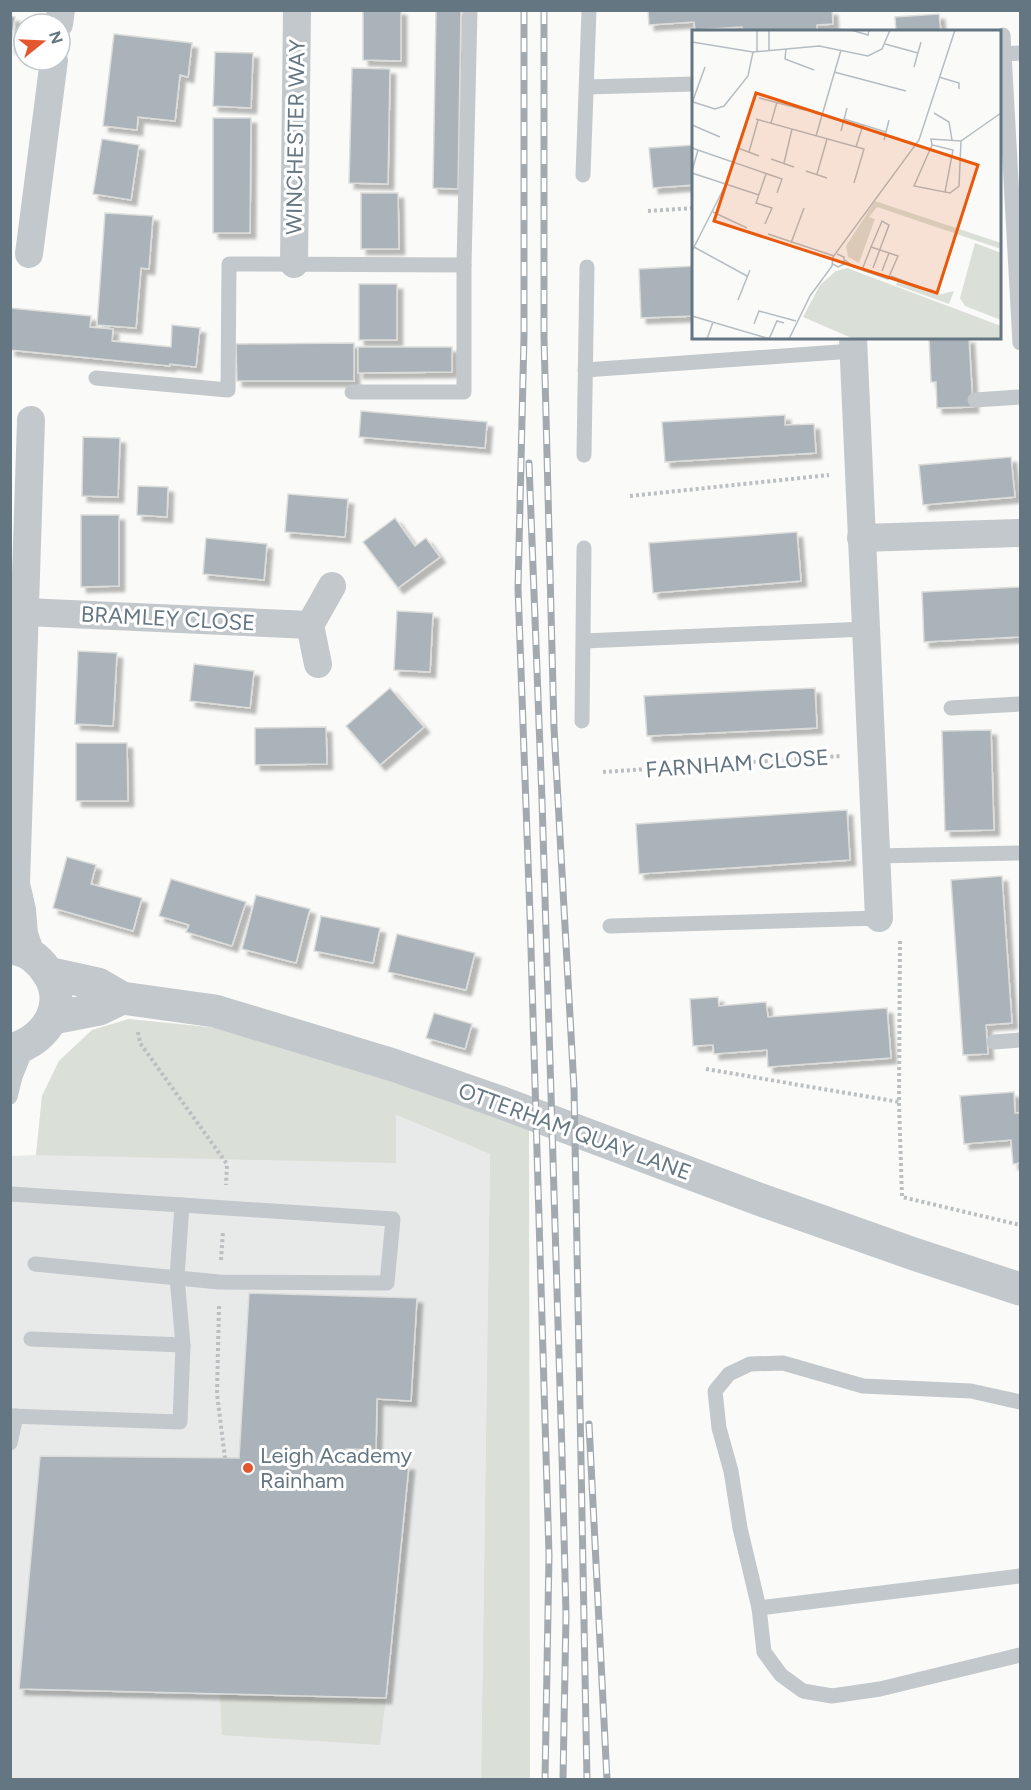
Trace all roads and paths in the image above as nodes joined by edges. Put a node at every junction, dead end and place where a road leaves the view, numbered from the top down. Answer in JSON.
{"nodes":[{"id":1,"x":297,"y":10,"type":"edge"},
{"id":2,"x":470,"y":10,"type":"edge"},
{"id":3,"x":590,"y":10,"type":"edge"},
{"id":4,"x":1003,"y":34,"type":"dead end"},
{"id":5,"x":1020,"y":53,"type":"edge"},
{"id":6,"x":1004,"y":54,"type":"junction"},
{"id":7,"x":52,"y":72,"type":"edge"},
{"id":8,"x":692,"y":84,"type":"edge"},
{"id":9,"x":587,"y":87,"type":"junction"},
{"id":10,"x":1005,"y":173,"type":"edge"},
{"id":11,"x":583,"y":175,"type":"dead end"},
{"id":12,"x":692,"y":208,"type":"edge"},
{"id":13,"x":648,"y":211,"type":"dead end"},
{"id":14,"x":29,"y":254,"type":"dead end"},
{"id":15,"x":294,"y":264,"type":"junction"},
{"id":16,"x":464,"y":265,"type":"junction"},
{"id":17,"x":587,"y":267,"type":"dead end"},
{"id":18,"x":1020,"y":343,"type":"edge"},
{"id":19,"x":853,"y":344,"type":"edge"},
{"id":20,"x":585,"y":370,"type":"junction"},
{"id":21,"x":96,"y":378,"type":"dead end"},
{"id":22,"x":352,"y":392,"type":"dead end"},
{"id":23,"x":1020,"y":397,"type":"edge"},
{"id":24,"x":975,"y":400,"type":"dead end"},
{"id":25,"x":30,"y":420,"type":"dead end"},
{"id":26,"x":584,"y":455,"type":"dead end"},
{"id":27,"x":859,"y":472,"type":"junction"},
{"id":28,"x":630,"y":496,"type":"dead end"},
{"id":29,"x":1020,"y":533,"type":"edge"},
{"id":30,"x":861,"y":538,"type":"junction"},
{"id":31,"x":584,"y":548,"type":"dead end"},
{"id":32,"x":332,"y":586,"type":"dead end"},
{"id":33,"x":26,"y":612,"type":"junction"},
{"id":34,"x":310,"y":625,"type":"junction"},
{"id":35,"x":866,"y":629,"type":"junction"},
{"id":36,"x":584,"y":641,"type":"junction"},
{"id":37,"x":318,"y":664,"type":"dead end"},
{"id":38,"x":1020,"y":704,"type":"edge"},
{"id":39,"x":951,"y":708,"type":"dead end"},
{"id":40,"x":582,"y":721,"type":"dead end"},
{"id":41,"x":871,"y":754,"type":"junction"},
{"id":42,"x":603,"y":772,"type":"dead end"},
{"id":43,"x":1020,"y":853,"type":"edge"},
{"id":44,"x":876,"y":856,"type":"junction"},
{"id":45,"x":13,"y":891,"type":"edge"},
{"id":46,"x":879,"y":918,"type":"joint"},
{"id":47,"x":610,"y":926,"type":"dead end"},
{"id":48,"x":900,"y":938,"type":"dead end"},
{"id":49,"x":30,"y":958,"type":"edge"},
{"id":50,"x":122,"y":998,"type":"junction"},
{"id":51,"x":53,"y":1018,"type":"junction"},
{"id":52,"x":1020,"y":1040,"type":"edge"},
{"id":53,"x":994,"y":1042,"type":"dead end"},
{"id":54,"x":19,"y":1047,"type":"edge"},
{"id":55,"x":706,"y":1069,"type":"dead end"},
{"id":56,"x":10,"y":1097,"type":"edge"},
{"id":57,"x":899,"y":1102,"type":"junction"},
{"id":58,"x":10,"y":1194,"type":"edge"},
{"id":59,"x":182,"y":1205,"type":"junction"},
{"id":60,"x":1020,"y":1225,"type":"edge"},
{"id":61,"x":36,"y":1264,"type":"dead end"},
{"id":62,"x":177,"y":1277,"type":"junction"},
{"id":63,"x":1020,"y":1289,"type":"edge"},
{"id":64,"x":31,"y":1339,"type":"dead end"},
{"id":65,"x":183,"y":1346,"type":"junction"},
{"id":66,"x":1020,"y":1402,"type":"edge"},
{"id":67,"x":13,"y":1416,"type":"edge"},
{"id":68,"x":10,"y":1443,"type":"edge"},
{"id":69,"x":1020,"y":1576,"type":"edge"},
{"id":70,"x":759,"y":1608,"type":"junction"},
{"id":71,"x":1020,"y":1655,"type":"edge"}],
"edges":[{"from":1,"to":15,"type":"street","name":"WINCHESTER WAY"},
{"from":2,"to":16,"type":"lane"},
{"from":3,"to":9,"type":"lane"},
{"from":4,"to":6,"type":"lane"},
{"from":5,"to":6,"type":"lane"},
{"from":6,"to":10,"type":"lane"},
{"from":7,"to":14,"type":"street"},
{"from":8,"to":9,"type":"lane"},
{"from":9,"to":11,"type":"lane"},
{"from":10,"to":18,"type":"lane"},
{"from":12,"to":13,"type":"path"},
{"from":15,"to":16,"type":"lane"},
{"from":15,"to":21,"type":"lane"},
{"from":16,"to":22,"type":"lane"},
{"from":17,"to":20,"type":"lane"},
{"from":19,"to":20,"type":"lane"},
{"from":19,"to":27,"type":"street"},
{"from":20,"to":26,"type":"lane"},
{"from":23,"to":24,"type":"lane"},
{"from":25,"to":33,"type":"street"},
{"from":27,"to":28,"type":"path"},
{"from":27,"to":30,"type":"street"},
{"from":29,"to":30,"type":"street"},
{"from":30,"to":35,"type":"street"},
{"from":31,"to":36,"type":"lane"},
{"from":32,"to":34,"type":"street"},
{"from":33,"to":34,"type":"street","name":"BRAMLEY CLOSE"},
{"from":33,"to":45,"type":"street"},
{"from":34,"to":37,"type":"street"},
{"from":35,"to":36,"type":"lane"},
{"from":35,"to":41,"type":"street"},
{"from":36,"to":40,"type":"lane"},
{"from":38,"to":39,"type":"lane"},
{"from":41,"to":42,"type":"path","name":"FARNHAM CLOSE"},
{"from":41,"to":44,"type":"street"},
{"from":43,"to":44,"type":"lane"},
{"from":44,"to":46,"type":"street"},
{"from":45,"to":49,"type":"street"},
{"from":46,"to":47,"type":"lane"},
{"from":48,"to":57,"type":"path"},
{"from":49,"to":50,"type":"street","name":"OTTERHAM QUAY LANE"},
{"from":49,"to":51,"type":"street"},
{"from":50,"to":51,"type":"street"},
{"from":50,"to":63,"type":"street","name":"OTTERHAM QUAY LANE"},
{"from":51,"to":54,"type":"street"},
{"from":52,"to":53,"type":"lane"},
{"from":54,"to":56,"type":"lane"},
{"from":55,"to":57,"type":"path"},
{"from":57,"to":60,"type":"path"},
{"from":58,"to":59,"type":"lane"},
{"from":59,"to":62,"type":"lane"},
{"from":59,"to":62,"type":"lane"},
{"from":61,"to":62,"type":"lane"},
{"from":62,"to":65,"type":"lane"},
{"from":64,"to":65,"type":"lane"},
{"from":65,"to":67,"type":"lane"},
{"from":66,"to":70,"type":"lane"},
{"from":67,"to":68,"type":"lane"},
{"from":69,"to":70,"type":"lane"},
{"from":70,"to":71,"type":"lane"}]}
